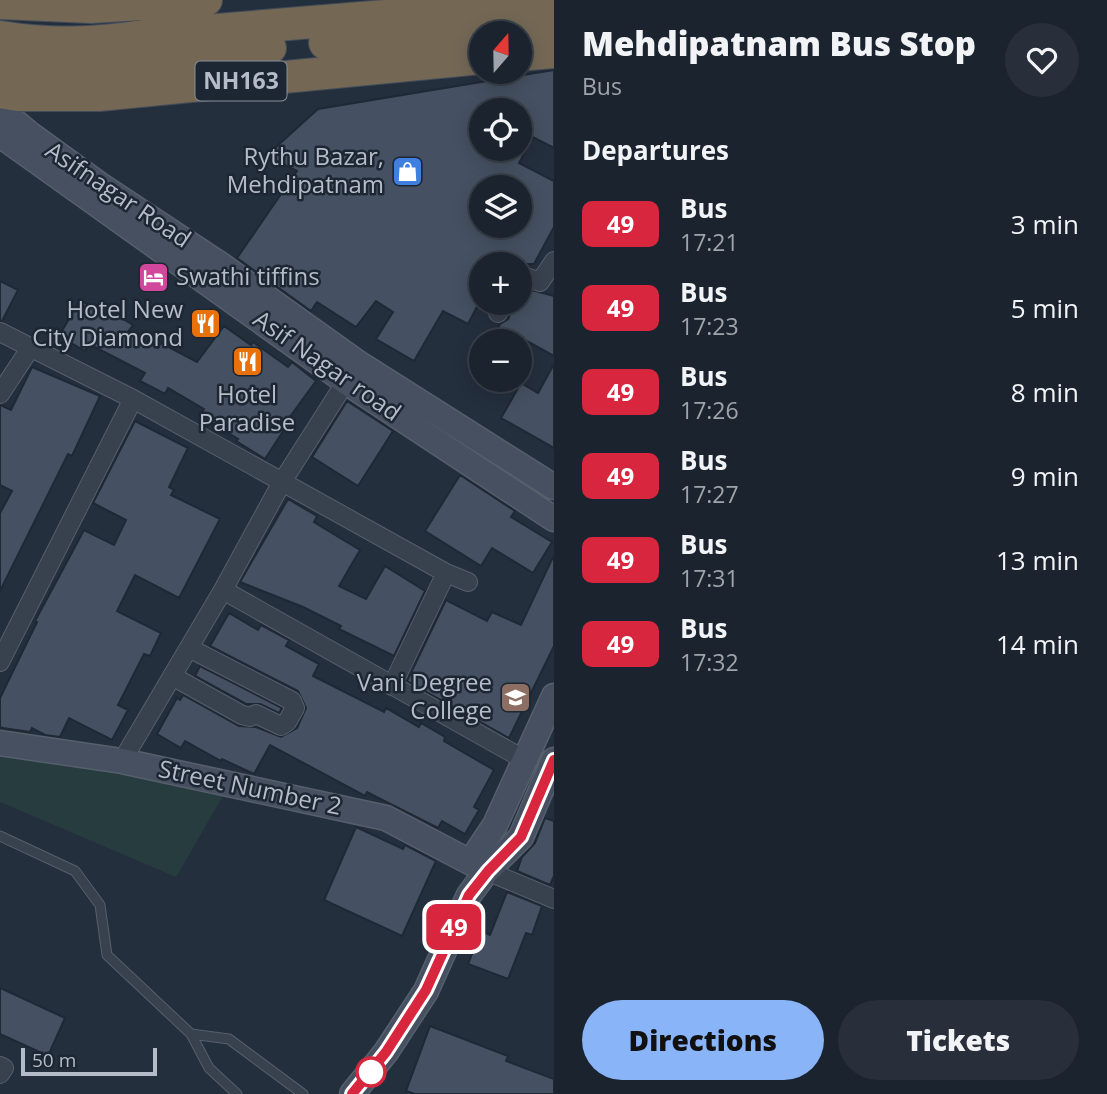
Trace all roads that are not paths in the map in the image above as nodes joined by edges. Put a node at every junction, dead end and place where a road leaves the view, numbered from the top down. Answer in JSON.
{"nodes":[{"id":1,"x":206,"y":0,"type":"edge"},
{"id":2,"x":554,"y":2,"type":"edge"},
{"id":3,"x":0,"y":3,"type":"edge"},
{"id":4,"x":554,"y":24,"type":"edge"},
{"id":5,"x":0,"y":37,"type":"edge"},
{"id":6,"x":554,"y":52,"type":"edge"},
{"id":7,"x":532,"y":54,"type":"edge"},
{"id":8,"x":469,"y":59,"type":"edge"},
{"id":9,"x":0,"y":63,"type":"edge"},
{"id":10,"x":0,"y":92,"type":"edge"},
{"id":11,"x":0,"y":109,"type":"edge"},
{"id":12,"x":0,"y":135,"type":"edge"},
{"id":13,"x":554,"y":261,"type":"edge"},
{"id":14,"x":532,"y":279,"type":"edge"},
{"id":15,"x":0,"y":331,"type":"edge"},
{"id":16,"x":31,"y":347,"type":"junction"},
{"id":17,"x":352,"y":372,"type":"junction"},
{"id":18,"x":0,"y":394,"type":"edge"},
{"id":19,"x":133,"y":399,"type":"junction"},
{"id":20,"x":282,"y":482,"type":"junction"},
{"id":21,"x":554,"y":487,"type":"edge"},
{"id":22,"x":554,"y":519,"type":"edge"},
{"id":23,"x":446,"y":573,"type":"junction"},
{"id":24,"x":468,"y":582,"type":"dead end"},
{"id":25,"x":223,"y":590,"type":"junction"},
{"id":26,"x":189,"y":648,"type":"junction"},
{"id":27,"x":0,"y":662,"type":"edge"},
{"id":28,"x":172,"y":676,"type":"junction"},
{"id":29,"x":392,"y":685,"type":"junction"},
{"id":30,"x":554,"y":696,"type":"edge"},
{"id":31,"x":0,"y":743,"type":"edge"},
{"id":32,"x":526,"y":760,"type":"junction"},
{"id":33,"x":554,"y":760,"type":"edge"},
{"id":34,"x":122,"y":761,"type":"junction"},
{"id":35,"x":0,"y":836,"type":"edge"},
{"id":36,"x":479,"y":866,"type":"junction"},
{"id":37,"x":554,"y":899,"type":"edge"},
{"id":38,"x":191,"y":1034,"type":"junction"},
{"id":39,"x":0,"y":1066,"type":"edge"},
{"id":40,"x":0,"y":1074,"type":"edge"},
{"id":41,"x":363,"y":1092,"type":"edge"},
{"id":42,"x":237,"y":1094,"type":"edge"},
{"id":43,"x":303,"y":1094,"type":"edge"}],
"edges":[{"from":1,"to":3,"type":"highway"},
{"from":2,"to":5,"type":"highway"},
{"from":4,"to":9,"type":"highway"},
{"from":6,"to":7,"type":"highway"},
{"from":8,"to":10,"type":"highway","number":"NH163"},
{"from":11,"to":17,"type":"main road","name":"Asifnagar Road"},
{"from":12,"to":17,"type":"main road","name":"Asif Nagar road"},
{"from":13,"to":14,"type":"street"},
{"from":15,"to":16,"type":"street"},
{"from":16,"to":18,"type":"street"},
{"from":16,"to":19,"type":"street"},
{"from":17,"to":20,"type":"street"},
{"from":17,"to":21,"type":"main road","name":"Asifnagar Road"},
{"from":17,"to":22,"type":"main road","name":"Asif Nagar road"},
{"from":19,"to":20,"type":"street"},
{"from":19,"to":27,"type":"street"},
{"from":20,"to":23,"type":"street"},
{"from":20,"to":25,"type":"street"},
{"from":23,"to":24,"type":"street"},
{"from":23,"to":29,"type":"street"},
{"from":25,"to":26,"type":"street"},
{"from":25,"to":29,"type":"street"},
{"from":26,"to":28,"type":"street"},
{"from":26,"to":28,"type":"street"},
{"from":28,"to":34,"type":"street"},
{"from":29,"to":32,"type":"street"},
{"from":30,"to":32,"type":"main road"},
{"from":31,"to":34,"type":"main road","name":"Street Number 2"},
{"from":32,"to":36,"type":"main road"},
{"from":33,"to":36,"type":"main road"},
{"from":34,"to":36,"type":"main road","name":"Street Number 2"},
{"from":35,"to":38,"type":"lane"},
{"from":36,"to":37,"type":"street"},
{"from":36,"to":41,"type":"main road"},
{"from":38,"to":42,"type":"lane"},
{"from":38,"to":43,"type":"lane"},
{"from":39,"to":40,"type":"street"}]}
